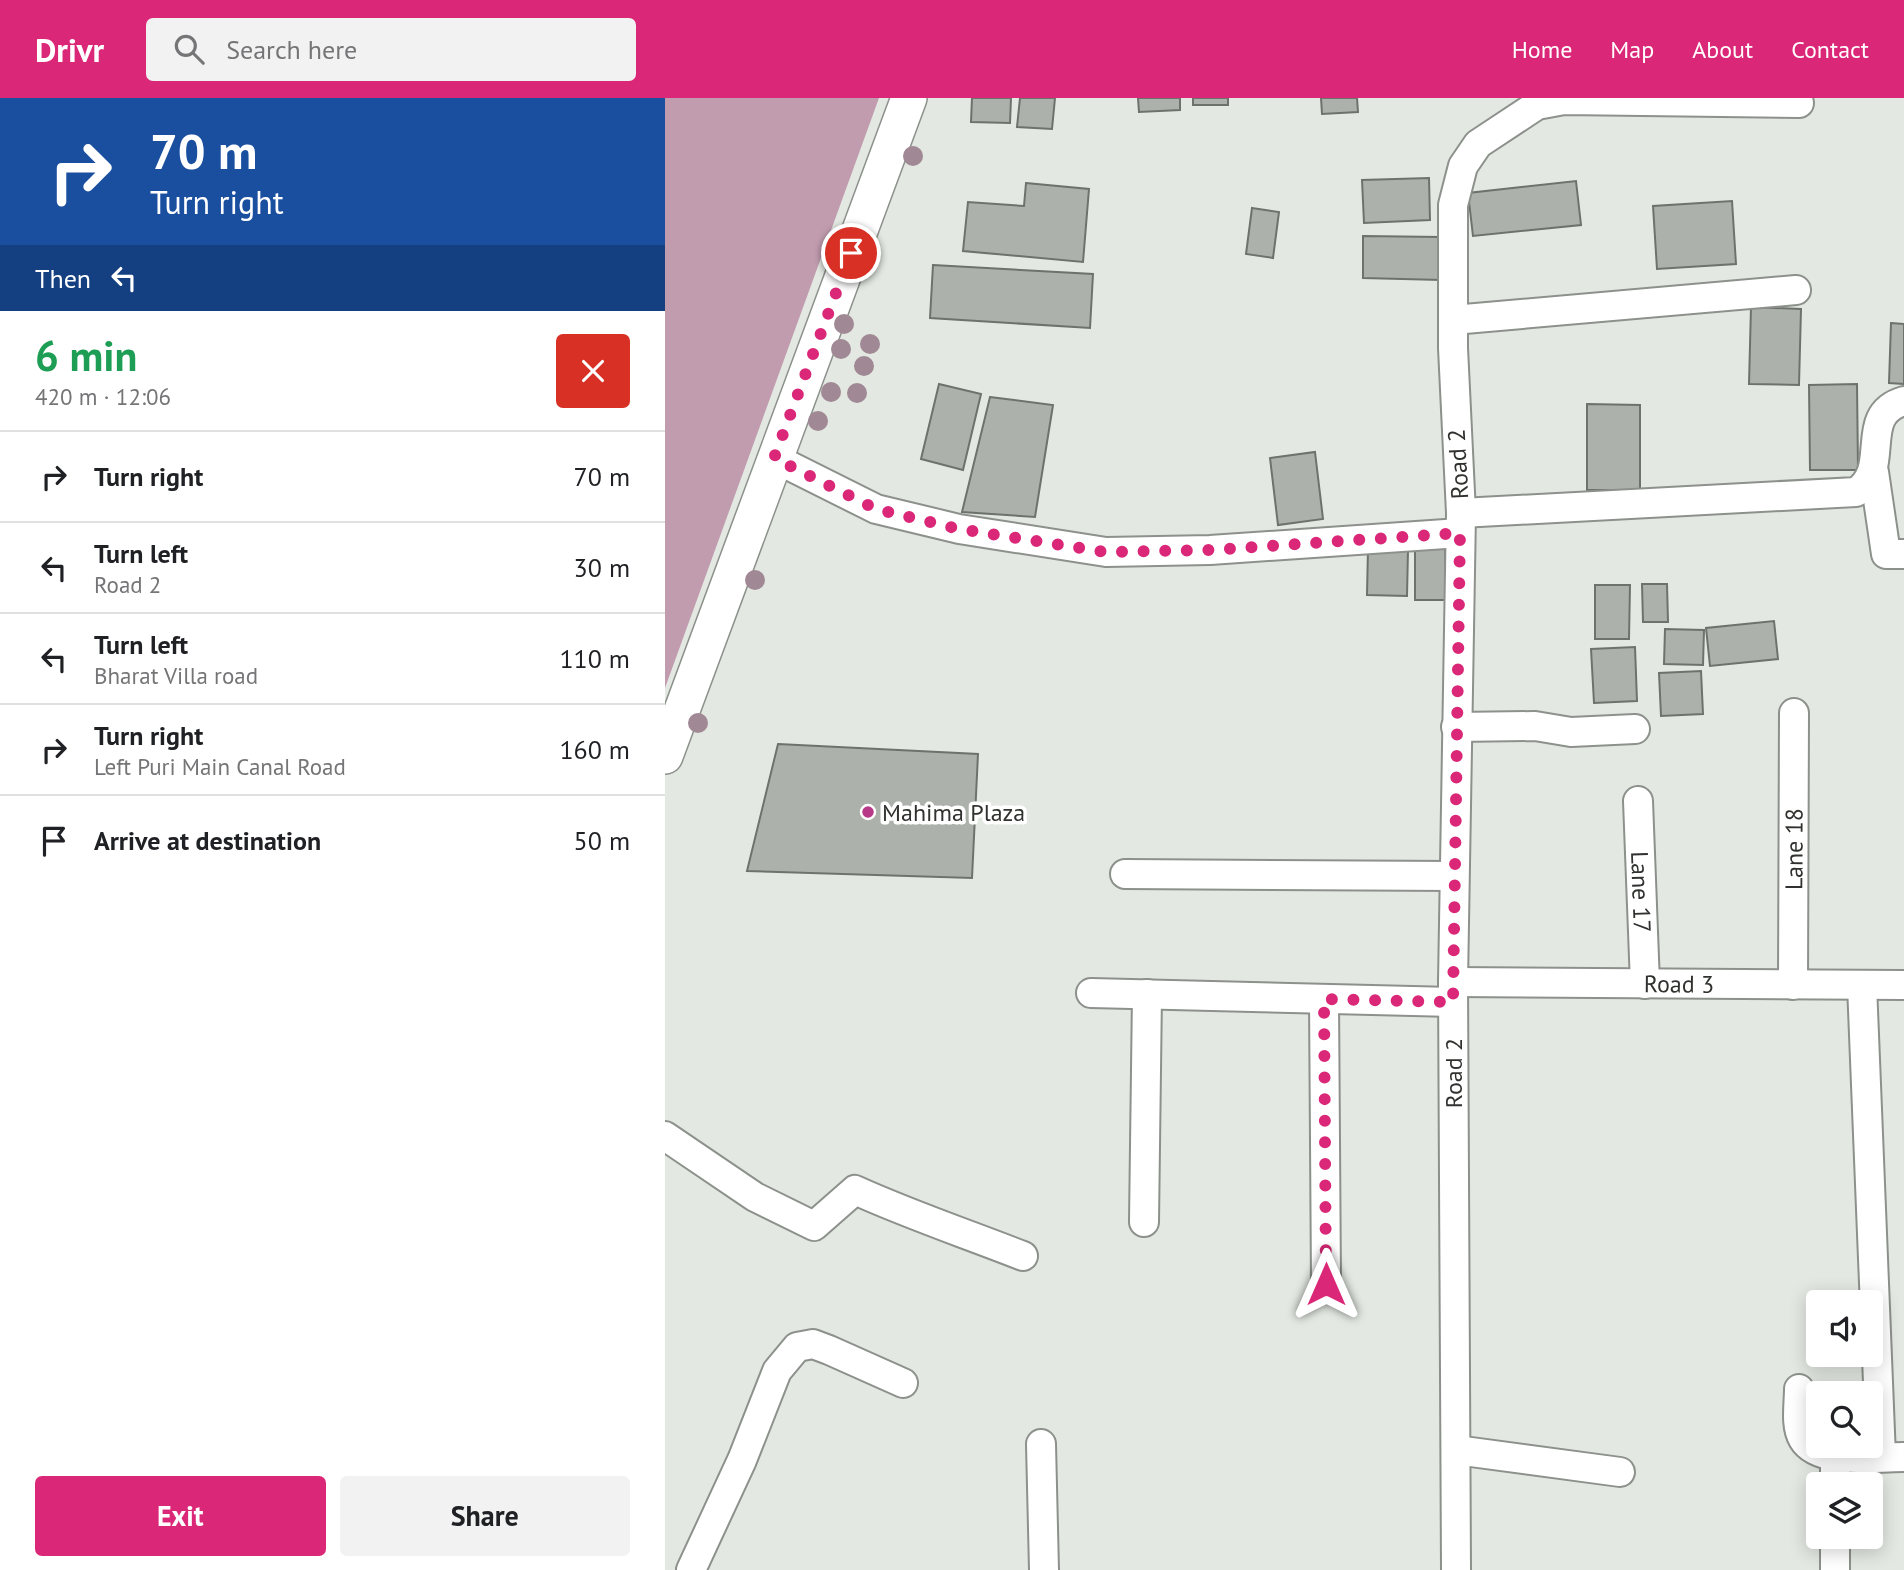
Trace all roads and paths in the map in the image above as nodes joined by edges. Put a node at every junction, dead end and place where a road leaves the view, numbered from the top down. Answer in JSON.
{"nodes":[{"id":1,"x":909,"y":98,"type":"edge"},
{"id":2,"x":1799,"y":103,"type":"dead end"},
{"id":3,"x":1796,"y":290,"type":"dead end"},
{"id":4,"x":1453,"y":320,"type":"junction"},
{"id":5,"x":1904,"y":401,"type":"edge"},
{"id":6,"x":774,"y":458,"type":"junction"},
{"id":7,"x":1874,"y":471,"type":"junction"},
{"id":8,"x":1461,"y":523,"type":"junction"},
{"id":9,"x":1904,"y":554,"type":"edge"},
{"id":10,"x":1794,"y":713,"type":"dead end"},
{"id":11,"x":1456,"y":727,"type":"junction"},
{"id":12,"x":1635,"y":729,"type":"dead end"},
{"id":13,"x":665,"y":756,"type":"edge"},
{"id":14,"x":1638,"y":801,"type":"dead end"},
{"id":15,"x":1125,"y":874,"type":"dead end"},
{"id":16,"x":1454,"y":876,"type":"junction"},
{"id":17,"x":1645,"y":984,"type":"junction"},
{"id":18,"x":1793,"y":985,"type":"junction"},
{"id":19,"x":1862,"y":985,"type":"junction"},
{"id":20,"x":1904,"y":985,"type":"edge"},
{"id":21,"x":1453,"y":992,"type":"junction"},
{"id":22,"x":1091,"y":993,"type":"dead end"},
{"id":23,"x":1147,"y":995,"type":"junction"},
{"id":24,"x":1324,"y":999,"type":"junction"},
{"id":25,"x":665,"y":1136,"type":"edge"},
{"id":26,"x":1144,"y":1222,"type":"dead end"},
{"id":27,"x":1023,"y":1256,"type":"dead end"},
{"id":28,"x":1326,"y":1284,"type":"dead end"},
{"id":29,"x":903,"y":1382,"type":"dead end"},
{"id":30,"x":1799,"y":1389,"type":"dead end"},
{"id":31,"x":1041,"y":1444,"type":"dead end"},
{"id":32,"x":1456,"y":1450,"type":"junction"},
{"id":33,"x":1892,"y":1457,"type":"edge"},
{"id":34,"x":1835,"y":1470,"type":"edge"},
{"id":35,"x":1620,"y":1472,"type":"dead end"},
{"id":36,"x":1835,"y":1549,"type":"edge"},
{"id":37,"x":691,"y":1570,"type":"edge"},
{"id":38,"x":1044,"y":1570,"type":"edge"},
{"id":39,"x":1456,"y":1570,"type":"edge"},
{"id":40,"x":1835,"y":1570,"type":"edge"}],
"edges":[{"from":1,"to":6,"type":"street"},
{"from":2,"to":4,"type":"street","name":"Road 2"},
{"from":3,"to":4,"type":"street"},
{"from":4,"to":8,"type":"street","name":"Road 2"},
{"from":5,"to":7,"type":"street"},
{"from":6,"to":8,"type":"street"},
{"from":6,"to":13,"type":"street"},
{"from":7,"to":8,"type":"street"},
{"from":7,"to":9,"type":"street"},
{"from":8,"to":11,"type":"street","name":"Road 2"},
{"from":10,"to":18,"type":"street","name":"Lane 18"},
{"from":11,"to":12,"type":"street"},
{"from":11,"to":16,"type":"street","name":"Road 2"},
{"from":14,"to":17,"type":"street","name":"Lane 17"},
{"from":15,"to":16,"type":"street"},
{"from":16,"to":21,"type":"street","name":"Road 2"},
{"from":17,"to":18,"type":"street","name":"Road 3"},
{"from":17,"to":21,"type":"street","name":"Road 3"},
{"from":18,"to":19,"type":"street","name":"Road 3"},
{"from":19,"to":20,"type":"street","name":"Road 3"},
{"from":19,"to":33,"type":"street"},
{"from":21,"to":24,"type":"street","name":"Road 3"},
{"from":21,"to":32,"type":"street","name":"Road 2"},
{"from":22,"to":23,"type":"street","name":"Road 3"},
{"from":23,"to":24,"type":"street","name":"Road 3"},
{"from":23,"to":26,"type":"street"},
{"from":24,"to":28,"type":"street"},
{"from":25,"to":27,"type":"street"},
{"from":29,"to":37,"type":"street"},
{"from":30,"to":34,"type":"street"},
{"from":31,"to":38,"type":"street"},
{"from":32,"to":35,"type":"street"},
{"from":32,"to":39,"type":"street","name":"Road 2"},
{"from":33,"to":34,"type":"street"},
{"from":36,"to":40,"type":"street"}]}
